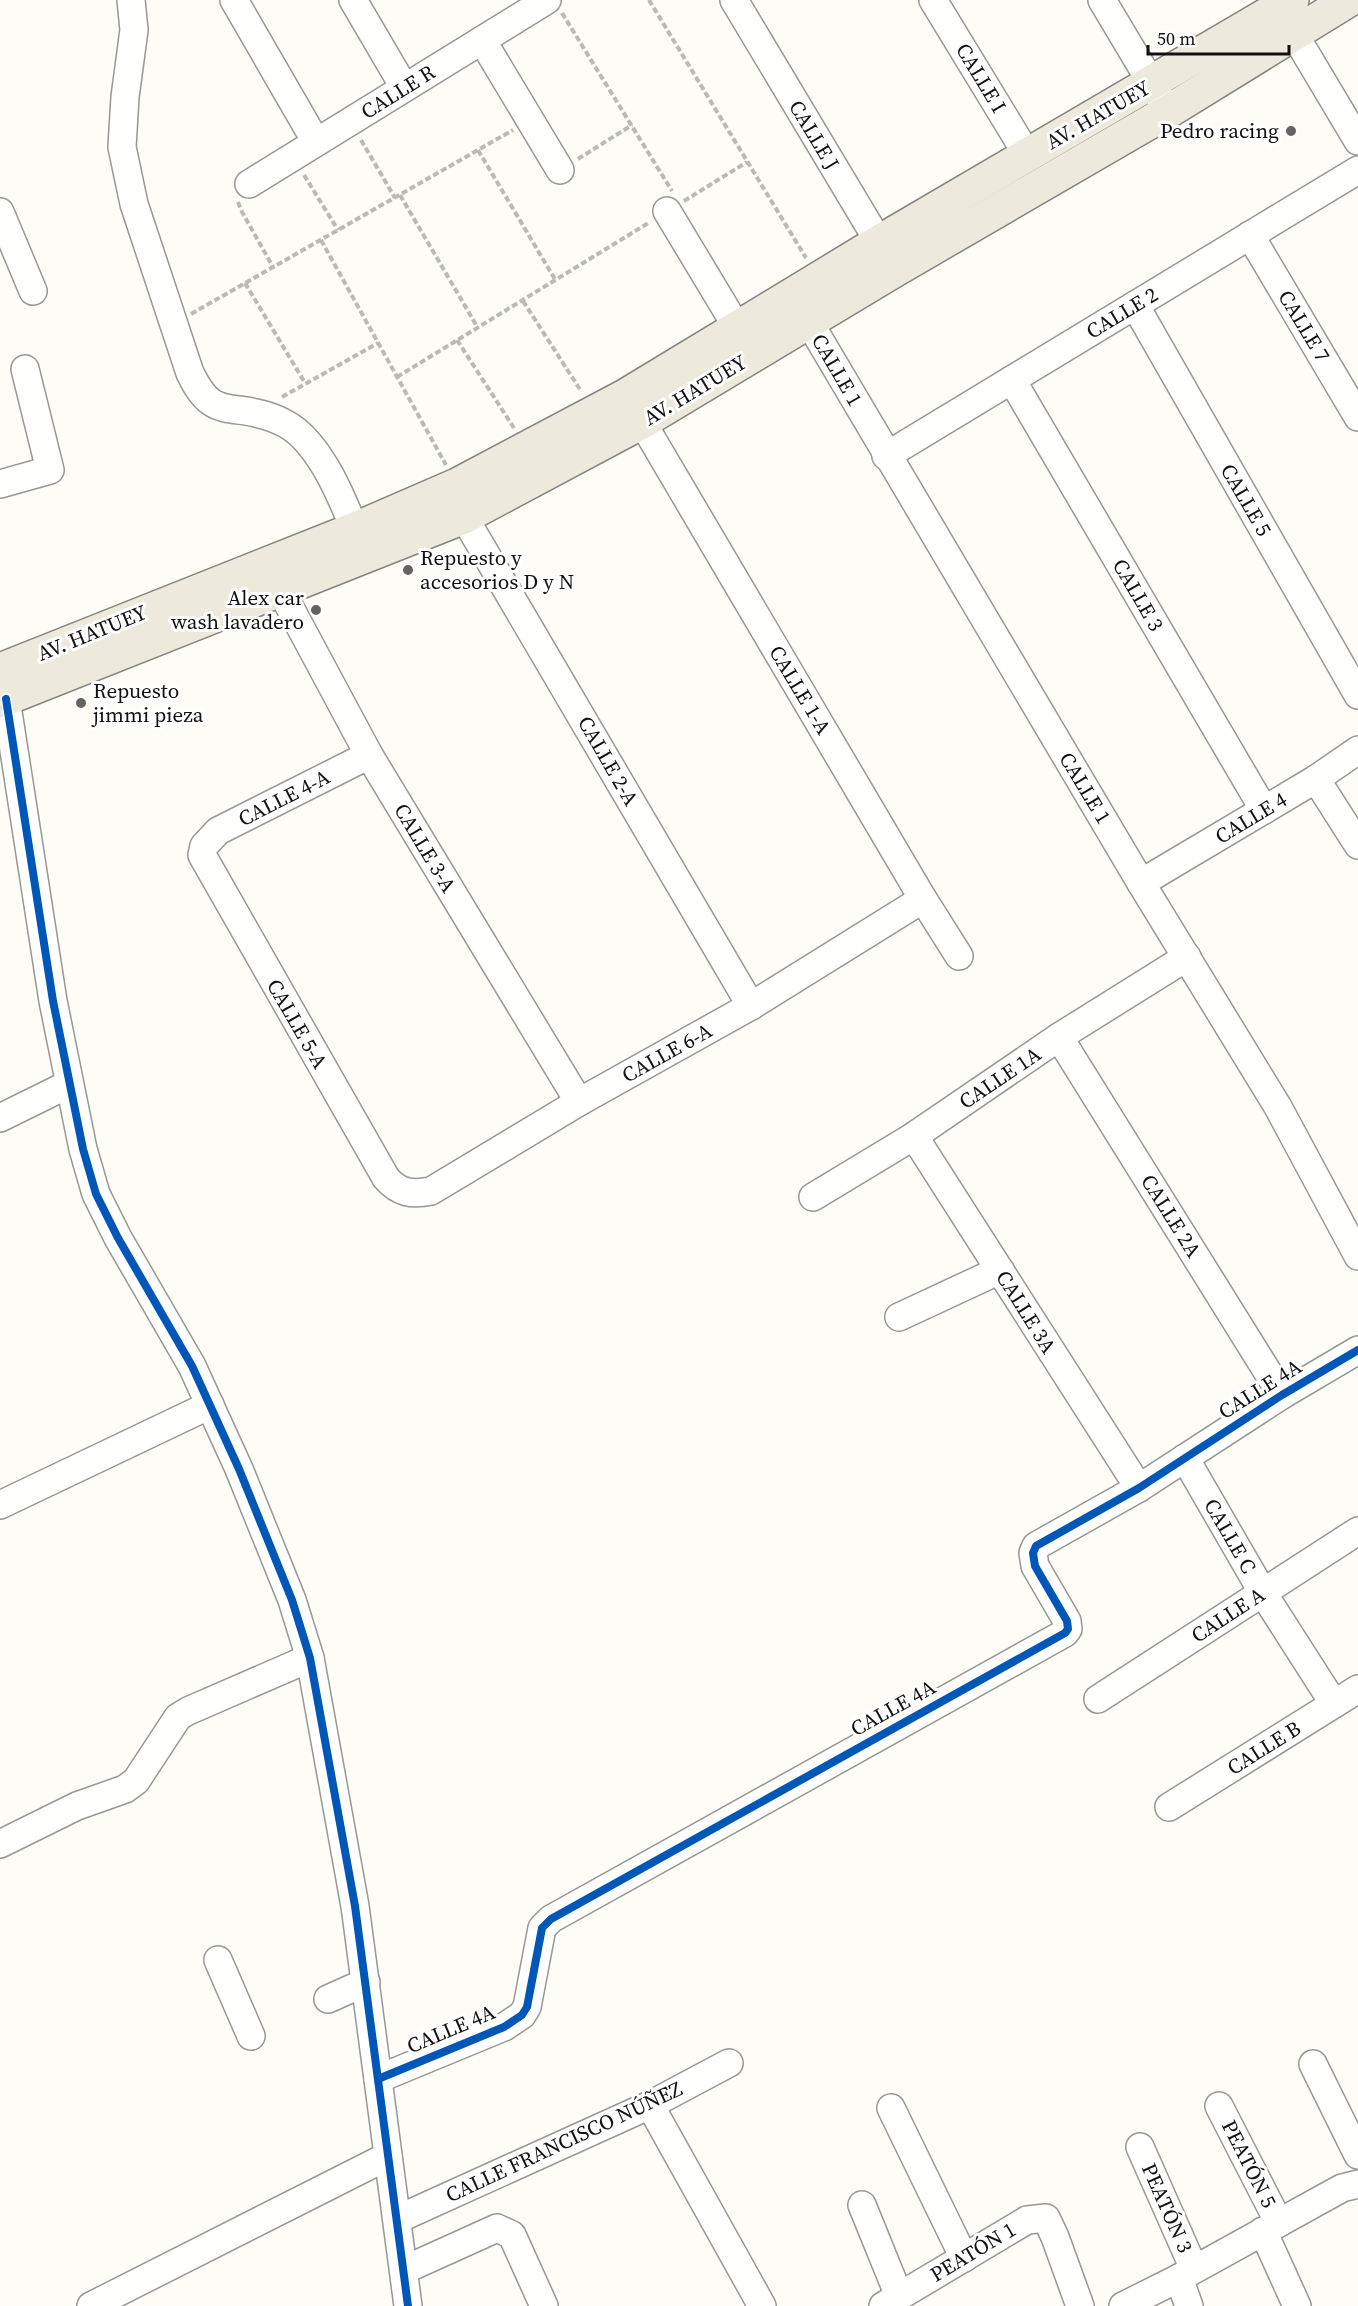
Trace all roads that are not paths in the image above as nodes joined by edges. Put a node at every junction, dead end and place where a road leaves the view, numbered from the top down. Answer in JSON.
{"nodes":[{"id":1,"x":234,"y":0,"type":"edge"},
{"id":2,"x":353,"y":0,"type":"edge"},
{"id":3,"x":734,"y":0,"type":"edge"},
{"id":4,"x":933,"y":0,"type":"edge"},
{"id":5,"x":1102,"y":0,"type":"edge"},
{"id":6,"x":1349,"y":0,"type":"edge"},
{"id":7,"x":135,"y":2,"type":"edge"},
{"id":8,"x":554,"y":5,"type":"edge"},
{"id":9,"x":1285,"y":10,"type":"edge"},
{"id":10,"x":482,"y":40,"type":"junction"},
{"id":11,"x":1151,"y":84,"type":"junction"},
{"id":12,"x":404,"y":87,"type":"junction"},
{"id":13,"x":1169,"y":111,"type":"junction"},
{"id":14,"x":1358,"y":141,"type":"edge"},
{"id":15,"x":316,"y":142,"type":"junction"},
{"id":16,"x":1028,"y":156,"type":"junction"},
{"id":17,"x":560,"y":170,"type":"road end"},
{"id":18,"x":1358,"y":170,"type":"edge"},
{"id":19,"x":249,"y":184,"type":"road end"},
{"id":20,"x":674,"y":207,"type":"road end"},
{"id":21,"x":0,"y":212,"type":"edge"},
{"id":22,"x":1250,"y":235,"type":"junction"},
{"id":23,"x":879,"y":242,"type":"junction"},
{"id":24,"x":9,"y":260,"type":"edge"},
{"id":25,"x":895,"y":270,"type":"junction"},
{"id":26,"x":33,"y":291,"type":"dead end"},
{"id":27,"x":1135,"y":305,"type":"junction"},
{"id":28,"x":808,"y":322,"type":"junction"},
{"id":29,"x":738,"y":329,"type":"junction"},
{"id":30,"x":25,"y":369,"type":"dead end"},
{"id":31,"x":1012,"y":380,"type":"junction"},
{"id":32,"x":1358,"y":417,"type":"edge"},
{"id":33,"x":642,"y":422,"type":"junction"},
{"id":34,"x":886,"y":456,"type":"junction"},
{"id":35,"x":0,"y":484,"type":"edge"},
{"id":36,"x":464,"y":517,"type":"junction"},
{"id":37,"x":360,"y":542,"type":"junction"},
{"id":38,"x":280,"y":589,"type":"junction"},
{"id":39,"x":2,"y":690,"type":"edge"},
{"id":40,"x":1358,"y":695,"type":"edge"},
{"id":41,"x":1358,"y":750,"type":"edge"},
{"id":42,"x":369,"y":755,"type":"junction"},
{"id":43,"x":1316,"y":779,"type":"junction"},
{"id":44,"x":1264,"y":810,"type":"junction"},
{"id":45,"x":1358,"y":845,"type":"edge"},
{"id":46,"x":204,"y":846,"type":"joint"},
{"id":47,"x":1141,"y":883,"type":"junction"},
{"id":48,"x":924,"y":899,"type":"junction"},
{"id":49,"x":959,"y":956,"type":"dead end"},
{"id":50,"x":1186,"y":957,"type":"junction"},
{"id":51,"x":751,"y":1006,"type":"junction"},
{"id":52,"x":1059,"y":1037,"type":"junction"},
{"id":53,"x":69,"y":1084,"type":"junction"},
{"id":54,"x":579,"y":1102,"type":"junction"},
{"id":55,"x":0,"y":1118,"type":"edge"},
{"id":56,"x":914,"y":1136,"type":"junction"},
{"id":57,"x":405,"y":1192,"type":"joint"},
{"id":58,"x":813,"y":1197,"type":"dead end"},
{"id":59,"x":1358,"y":1256,"type":"edge"},
{"id":60,"x":1000,"y":1270,"type":"junction"},
{"id":61,"x":899,"y":1317,"type":"dead end"},
{"id":62,"x":1358,"y":1350,"type":"edge"},
{"id":63,"x":1282,"y":1395,"type":"junction"},
{"id":64,"x":210,"y":1405,"type":"junction"},
{"id":65,"x":1185,"y":1458,"type":"junction"},
{"id":66,"x":1138,"y":1488,"type":"junction"},
{"id":67,"x":0,"y":1505,"type":"edge"},
{"id":68,"x":1358,"y":1532,"type":"edge"},
{"id":69,"x":1263,"y":1593,"type":"junction"},
{"id":70,"x":310,"y":1658,"type":"junction"},
{"id":71,"x":1358,"y":1689,"type":"edge"},
{"id":72,"x":1098,"y":1699,"type":"dead end"},
{"id":73,"x":1334,"y":1704,"type":"junction"},
{"id":74,"x":1169,"y":1807,"type":"dead end"},
{"id":75,"x":0,"y":1844,"type":"edge"},
{"id":76,"x":218,"y":1960,"type":"dead end"},
{"id":77,"x":366,"y":1982,"type":"junction"},
{"id":78,"x":328,"y":2000,"type":"dead end"},
{"id":79,"x":251,"y":2036,"type":"dead end"},
{"id":80,"x":729,"y":2063,"type":"dead end"},
{"id":81,"x":1313,"y":2064,"type":"dead end"},
{"id":82,"x":378,"y":2079,"type":"junction"},
{"id":83,"x":650,"y":2105,"type":"junction"},
{"id":84,"x":1219,"y":2106,"type":"dead end"},
{"id":85,"x":891,"y":2108,"type":"dead end"},
{"id":86,"x":1140,"y":2147,"type":"dead end"},
{"id":87,"x":388,"y":2156,"type":"junction"},
{"id":88,"x":1358,"y":2156,"type":"edge"},
{"id":89,"x":1358,"y":2184,"type":"edge"},
{"id":90,"x":862,"y":2205,"type":"dead end"},
{"id":91,"x":398,"y":2219,"type":"junction"},
{"id":92,"x":1271,"y":2227,"type":"junction"},
{"id":93,"x":964,"y":2258,"type":"junction"},
{"id":94,"x":404,"y":2270,"type":"junction"},
{"id":95,"x":1187,"y":2274,"type":"junction"},
{"id":96,"x":891,"y":2301,"type":"edge"},
{"id":97,"x":91,"y":2306,"type":"edge"},
{"id":98,"x":408,"y":2306,"type":"edge"},
{"id":99,"x":544,"y":2306,"type":"edge"},
{"id":100,"x":762,"y":2306,"type":"edge"},
{"id":101,"x":1080,"y":2306,"type":"edge"},
{"id":102,"x":1123,"y":2306,"type":"edge"},
{"id":103,"x":1190,"y":2306,"type":"edge"},
{"id":104,"x":1298,"y":2306,"type":"edge"}],
"edges":[{"from":1,"to":15,"type":"street"},
{"from":2,"to":12,"type":"street"},
{"from":3,"to":23,"type":"street","name":"CALLE J"},
{"from":4,"to":16,"type":"street","name":"CALLE I"},
{"from":5,"to":11,"type":"street"},
{"from":6,"to":9,"type":"main road","name":"AV. HATUEY"},
{"from":7,"to":37,"type":"street"},
{"from":8,"to":10,"type":"street","name":"CALLE R"},
{"from":9,"to":11,"type":"main road","name":"AV. HATUEY"},
{"from":9,"to":13,"type":"main road","name":"AV. HATUEY"},
{"from":9,"to":14,"type":"street"},
{"from":10,"to":12,"type":"street","name":"CALLE R"},
{"from":10,"to":17,"type":"street"},
{"from":11,"to":13,"type":"street"},
{"from":11,"to":16,"type":"main road","name":"AV. HATUEY"},
{"from":12,"to":15,"type":"street","name":"CALLE R"},
{"from":13,"to":25,"type":"main road","name":"AV. HATUEY"},
{"from":15,"to":19,"type":"street","name":"CALLE R"},
{"from":16,"to":23,"type":"main road","name":"AV. HATUEY"},
{"from":18,"to":22,"type":"street","name":"CALLE 2"},
{"from":20,"to":29,"type":"street"},
{"from":21,"to":24,"type":"street"},
{"from":22,"to":27,"type":"street","name":"CALLE 2"},
{"from":22,"to":32,"type":"street","name":"CALLE 7"},
{"from":23,"to":25,"type":"street","name":"CALLE J"},
{"from":23,"to":29,"type":"main road","name":"AV. HATUEY"},
{"from":24,"to":26,"type":"street"},
{"from":25,"to":28,"type":"main road","name":"AV. HATUEY"},
{"from":27,"to":31,"type":"street","name":"CALLE 2"},
{"from":27,"to":40,"type":"street","name":"CALLE 5"},
{"from":28,"to":33,"type":"main road","name":"AV. HATUEY"},
{"from":28,"to":34,"type":"street","name":"CALLE 1"},
{"from":29,"to":37,"type":"main road","name":"AV. HATUEY"},
{"from":30,"to":35,"type":"street"},
{"from":31,"to":34,"type":"street","name":"CALLE 2"},
{"from":31,"to":44,"type":"street","name":"CALLE 3"},
{"from":33,"to":36,"type":"main road","name":"AV. HATUEY"},
{"from":33,"to":48,"type":"street","name":"CALLE 1-A"},
{"from":34,"to":47,"type":"street","name":"CALLE 1"},
{"from":36,"to":37,"type":"main road","name":"AV. HATUEY"},
{"from":36,"to":51,"type":"street","name":"CALLE 2-A"},
{"from":37,"to":38,"type":"main road","name":"AV. HATUEY"},
{"from":37,"to":39,"type":"main road","name":"AV. HATUEY"},
{"from":38,"to":39,"type":"main road","name":"AV. HATUEY"},
{"from":38,"to":42,"type":"street","name":"CALLE 3-A"},
{"from":39,"to":53,"type":"street"},
{"from":41,"to":43,"type":"street","name":"CALLE 4"},
{"from":42,"to":46,"type":"street","name":"CALLE 4-A"},
{"from":42,"to":54,"type":"street","name":"CALLE 3-A"},
{"from":43,"to":44,"type":"street","name":"CALLE 4"},
{"from":43,"to":45,"type":"street"},
{"from":44,"to":47,"type":"street","name":"CALLE 4"},
{"from":46,"to":57,"type":"street","name":"CALLE 5-A"},
{"from":47,"to":50,"type":"street","name":"CALLE 1"},
{"from":48,"to":49,"type":"street","name":"CALLE 1-A"},
{"from":48,"to":51,"type":"street","name":"CALLE 6-A"},
{"from":50,"to":52,"type":"street","name":"CALLE 1A"},
{"from":50,"to":59,"type":"street","name":"CALLE 1"},
{"from":51,"to":54,"type":"street","name":"CALLE 6-A"},
{"from":52,"to":56,"type":"street","name":"CALLE 1A"},
{"from":52,"to":63,"type":"street","name":"CALLE 2A"},
{"from":53,"to":55,"type":"street"},
{"from":53,"to":64,"type":"street"},
{"from":54,"to":57,"type":"street","name":"CALLE 6-A"},
{"from":56,"to":58,"type":"street","name":"CALLE 1A"},
{"from":56,"to":60,"type":"street","name":"CALLE 3A"},
{"from":60,"to":61,"type":"street"},
{"from":60,"to":66,"type":"street","name":"CALLE 3A"},
{"from":62,"to":63,"type":"street","name":"CALLE 4A"},
{"from":63,"to":65,"type":"street","name":"CALLE 4A"},
{"from":64,"to":67,"type":"street"},
{"from":64,"to":70,"type":"street"},
{"from":65,"to":66,"type":"street","name":"CALLE 4A"},
{"from":65,"to":69,"type":"street","name":"CALLE C"},
{"from":66,"to":82,"type":"street","name":"CALLE 4A"},
{"from":68,"to":69,"type":"street","name":"CALLE A"},
{"from":69,"to":72,"type":"street","name":"CALLE A"},
{"from":69,"to":73,"type":"street","name":"CALLE C"},
{"from":70,"to":75,"type":"street"},
{"from":70,"to":77,"type":"street"},
{"from":71,"to":73,"type":"street","name":"CALLE B"},
{"from":73,"to":74,"type":"street","name":"CALLE B"},
{"from":76,"to":79,"type":"street"},
{"from":77,"to":78,"type":"street"},
{"from":77,"to":82,"type":"street"},
{"from":80,"to":83,"type":"street","name":"CALLE FRANCISCO NÚÑEZ"},
{"from":81,"to":88,"type":"street"},
{"from":82,"to":87,"type":"street"},
{"from":83,"to":91,"type":"street","name":"CALLE FRANCISCO NÚÑEZ"},
{"from":83,"to":100,"type":"street"},
{"from":84,"to":92,"type":"street","name":"PEATÓN 5"},
{"from":85,"to":93,"type":"street"},
{"from":86,"to":95,"type":"street","name":"PEATÓN 3"},
{"from":87,"to":91,"type":"street"},
{"from":87,"to":97,"type":"street"},
{"from":89,"to":92,"type":"street"},
{"from":90,"to":96,"type":"street"},
{"from":91,"to":94,"type":"street"},
{"from":92,"to":95,"type":"street"},
{"from":92,"to":104,"type":"street","name":"PEATÓN 5"},
{"from":93,"to":96,"type":"street","name":"PEATÓN 1"},
{"from":93,"to":101,"type":"street","name":"PEATÓN 1"},
{"from":94,"to":98,"type":"street"},
{"from":94,"to":99,"type":"street"},
{"from":95,"to":102,"type":"street"},
{"from":95,"to":103,"type":"street","name":"PEATÓN 3"}]}
